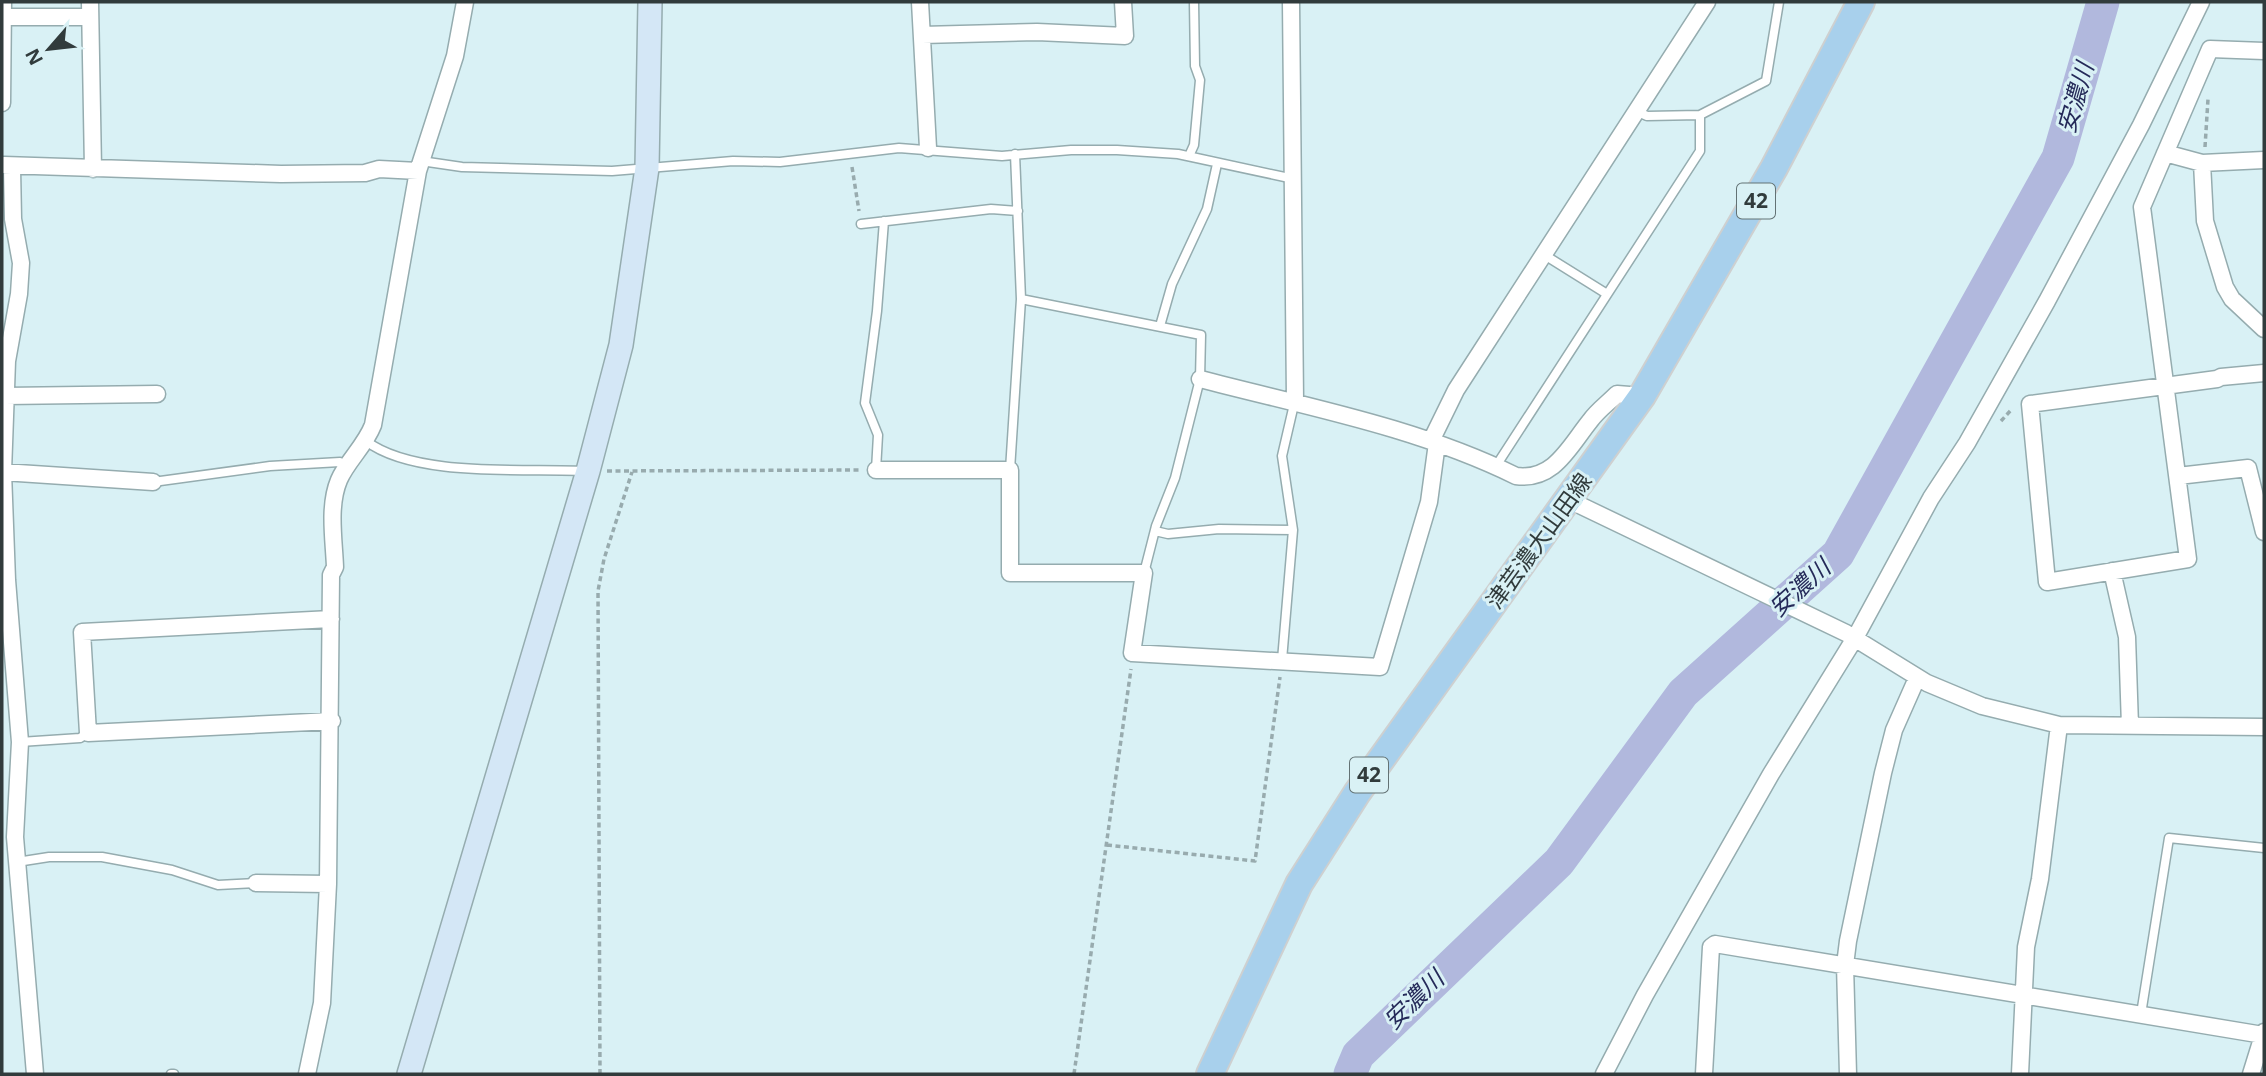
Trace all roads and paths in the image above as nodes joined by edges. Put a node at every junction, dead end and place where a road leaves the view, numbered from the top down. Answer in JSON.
{"nodes":[{"id":1,"x":3,"y":2,"type":"edge"},
{"id":2,"x":465,"y":2,"type":"edge"},
{"id":3,"x":650,"y":2,"type":"edge"},
{"id":4,"x":920,"y":2,"type":"edge"},
{"id":5,"x":1123,"y":2,"type":"edge"},
{"id":6,"x":1194,"y":2,"type":"edge"},
{"id":7,"x":1291,"y":2,"type":"edge"},
{"id":8,"x":1707,"y":2,"type":"edge"},
{"id":9,"x":1779,"y":2,"type":"edge"},
{"id":10,"x":1861,"y":2,"type":"edge"},
{"id":11,"x":2201,"y":2,"type":"edge"},
{"id":12,"x":90,"y":9,"type":"edge"},
{"id":13,"x":2,"y":17,"type":"edge"},
{"id":14,"x":922,"y":35,"type":"junction"},
{"id":15,"x":2264,"y":51,"type":"edge"},
{"id":16,"x":2205,"y":61,"type":"junction"},
{"id":17,"x":2,"y":103,"type":"edge"},
{"id":18,"x":1636,"y":111,"type":"junction"},
{"id":19,"x":1700,"y":115,"type":"junction"},
{"id":20,"x":928,"y":148,"type":"junction"},
{"id":21,"x":2165,"y":153,"type":"junction"},
{"id":22,"x":850,"y":154,"type":"junction"},
{"id":23,"x":1015,"y":154,"type":"junction"},
{"id":24,"x":1189,"y":156,"type":"junction"},
{"id":25,"x":2264,"y":160,"type":"edge"},
{"id":26,"x":2204,"y":163,"type":"junction"},
{"id":27,"x":1217,"y":164,"type":"junction"},
{"id":28,"x":7,"y":166,"type":"edge"},
{"id":29,"x":419,"y":166,"type":"junction"},
{"id":30,"x":647,"y":168,"type":"junction"},
{"id":31,"x":93,"y":169,"type":"junction"},
{"id":32,"x":1294,"y":179,"type":"junction"},
{"id":33,"x":1018,"y":211,"type":"junction"},
{"id":34,"x":884,"y":221,"type":"junction"},
{"id":35,"x":861,"y":224,"type":"joint"},
{"id":36,"x":1543,"y":254,"type":"junction"},
{"id":37,"x":1607,"y":295,"type":"junction"},
{"id":38,"x":1021,"y":299,"type":"junction"},
{"id":39,"x":1160,"y":326,"type":"junction"},
{"id":40,"x":2264,"y":330,"type":"edge"},
{"id":41,"x":2264,"y":373,"type":"edge"},
{"id":42,"x":1200,"y":379,"type":"junction"},
{"id":43,"x":2166,"y":386,"type":"junction"},
{"id":44,"x":157,"y":394,"type":"dead end"},
{"id":45,"x":1642,"y":396,"type":"junction"},
{"id":46,"x":5,"y":397,"type":"junction"},
{"id":47,"x":1295,"y":400,"type":"junction"},
{"id":48,"x":366,"y":441,"type":"junction"},
{"id":49,"x":1434,"y":442,"type":"junction"},
{"id":50,"x":1496,"y":466,"type":"junction"},
{"id":51,"x":348,"y":467,"type":"junction"},
{"id":52,"x":876,"y":470,"type":"junction"},
{"id":53,"x":1010,"y":470,"type":"junction"},
{"id":54,"x":588,"y":471,"type":"junction"},
{"id":55,"x":3,"y":472,"type":"edge"},
{"id":56,"x":2178,"y":476,"type":"junction"},
{"id":57,"x":153,"y":482,"type":"joint"},
{"id":58,"x":1576,"y":503,"type":"junction"},
{"id":59,"x":1293,"y":530,"type":"junction"},
{"id":60,"x":1155,"y":531,"type":"junction"},
{"id":61,"x":2264,"y":532,"type":"edge"},
{"id":62,"x":2112,"y":571,"type":"junction"},
{"id":63,"x":1144,"y":573,"type":"junction"},
{"id":64,"x":331,"y":619,"type":"junction"},
{"id":65,"x":1851,"y":635,"type":"junction"},
{"id":66,"x":1132,"y":653,"type":"junction"},
{"id":67,"x":1282,"y":660,"type":"junction"},
{"id":68,"x":1917,"y":678,"type":"junction"},
{"id":69,"x":332,"y":721,"type":"junction"},
{"id":70,"x":2059,"y":725,"type":"junction"},
{"id":71,"x":2130,"y":726,"type":"junction"},
{"id":72,"x":2264,"y":727,"type":"edge"},
{"id":73,"x":88,"y":733,"type":"junction"},
{"id":74,"x":20,"y":742,"type":"junction"},
{"id":75,"x":1107,"y":845,"type":"junction"},
{"id":76,"x":2264,"y":848,"type":"edge"},
{"id":77,"x":17,"y":862,"type":"junction"},
{"id":78,"x":256,"y":883,"type":"joint"},
{"id":79,"x":328,"y":884,"type":"junction"},
{"id":80,"x":1845,"y":965,"type":"junction"},
{"id":81,"x":2021,"y":994,"type":"junction"},
{"id":82,"x":2141,"y":1014,"type":"junction"},
{"id":83,"x":2264,"y":1034,"type":"edge"},
{"id":84,"x":35,"y":1074,"type":"edge"},
{"id":85,"x":307,"y":1074,"type":"edge"},
{"id":86,"x":409,"y":1074,"type":"edge"},
{"id":87,"x":600,"y":1074,"type":"edge"},
{"id":88,"x":1074,"y":1074,"type":"edge"},
{"id":89,"x":1210,"y":1074,"type":"edge"},
{"id":90,"x":1604,"y":1074,"type":"edge"},
{"id":91,"x":1704,"y":1074,"type":"edge"},
{"id":92,"x":1848,"y":1074,"type":"edge"},
{"id":93,"x":2020,"y":1074,"type":"edge"},
{"id":94,"x":2251,"y":1074,"type":"edge"}],
"edges":[{"from":1,"to":13,"type":"street"},
{"from":2,"to":29,"type":"street"},
{"from":3,"to":30,"type":"street"},
{"from":4,"to":14,"type":"street"},
{"from":5,"to":14,"type":"street"},
{"from":6,"to":24,"type":"lane"},
{"from":7,"to":32,"type":"street"},
{"from":8,"to":18,"type":"street"},
{"from":9,"to":19,"type":"lane"},
{"from":10,"to":45,"type":"main road","name":"津芸濃大山田線","number":"42"},
{"from":11,"to":65,"type":"street"},
{"from":12,"to":13,"type":"street"},
{"from":12,"to":31,"type":"street"},
{"from":13,"to":17,"type":"street"},
{"from":14,"to":20,"type":"street"},
{"from":15,"to":16,"type":"street"},
{"from":16,"to":21,"type":"street"},
{"from":16,"to":26,"type":"path"},
{"from":18,"to":19,"type":"lane"},
{"from":18,"to":36,"type":"street"},
{"from":19,"to":37,"type":"lane"},
{"from":20,"to":22,"type":"lane"},
{"from":20,"to":23,"type":"lane"},
{"from":21,"to":26,"type":"street"},
{"from":21,"to":43,"type":"street"},
{"from":22,"to":30,"type":"lane"},
{"from":22,"to":35,"type":"path"},
{"from":23,"to":24,"type":"lane"},
{"from":23,"to":33,"type":"lane"},
{"from":24,"to":27,"type":"lane"},
{"from":25,"to":26,"type":"street"},
{"from":26,"to":40,"type":"street"},
{"from":27,"to":32,"type":"lane"},
{"from":27,"to":39,"type":"lane"},
{"from":28,"to":31,"type":"street"},
{"from":28,"to":46,"type":"street"},
{"from":29,"to":30,"type":"lane"},
{"from":29,"to":31,"type":"street"},
{"from":29,"to":48,"type":"street"},
{"from":30,"to":54,"type":"street"},
{"from":32,"to":47,"type":"street"},
{"from":33,"to":34,"type":"lane"},
{"from":33,"to":38,"type":"lane"},
{"from":34,"to":35,"type":"lane"},
{"from":34,"to":52,"type":"lane"},
{"from":36,"to":37,"type":"lane"},
{"from":36,"to":49,"type":"street"},
{"from":37,"to":50,"type":"lane"},
{"from":38,"to":39,"type":"lane"},
{"from":38,"to":53,"type":"lane"},
{"from":39,"to":42,"type":"lane"},
{"from":41,"to":43,"type":"street"},
{"from":42,"to":47,"type":"street"},
{"from":42,"to":60,"type":"lane"},
{"from":43,"to":56,"type":"street"},
{"from":43,"to":62,"type":"street"},
{"from":44,"to":46,"type":"street"},
{"from":45,"to":50,"type":"street"},
{"from":45,"to":58,"type":"main road","name":"津芸濃大山田線","number":"42"},
{"from":46,"to":55,"type":"street"},
{"from":47,"to":49,"type":"street"},
{"from":47,"to":59,"type":"lane"},
{"from":48,"to":51,"type":"street"},
{"from":48,"to":54,"type":"lane"},
{"from":49,"to":50,"type":"street"},
{"from":49,"to":67,"type":"street"},
{"from":51,"to":57,"type":"lane"},
{"from":51,"to":64,"type":"street"},
{"from":52,"to":53,"type":"street"},
{"from":52,"to":87,"type":"path"},
{"from":53,"to":63,"type":"street"},
{"from":54,"to":86,"type":"street"},
{"from":55,"to":57,"type":"street"},
{"from":55,"to":74,"type":"street"},
{"from":56,"to":61,"type":"street"},
{"from":56,"to":62,"type":"street"},
{"from":58,"to":65,"type":"street"},
{"from":58,"to":89,"type":"main road","name":"津芸濃大山田線","number":"42"},
{"from":59,"to":60,"type":"lane"},
{"from":59,"to":67,"type":"lane"},
{"from":60,"to":63,"type":"lane"},
{"from":62,"to":71,"type":"street"},
{"from":63,"to":66,"type":"street"},
{"from":64,"to":69,"type":"street"},
{"from":64,"to":73,"type":"street"},
{"from":65,"to":68,"type":"street"},
{"from":65,"to":90,"type":"street"},
{"from":66,"to":67,"type":"street"},
{"from":66,"to":75,"type":"path"},
{"from":67,"to":75,"type":"path"},
{"from":68,"to":70,"type":"street"},
{"from":68,"to":80,"type":"street"},
{"from":69,"to":73,"type":"street"},
{"from":69,"to":79,"type":"street"},
{"from":70,"to":71,"type":"street"},
{"from":70,"to":81,"type":"street"},
{"from":71,"to":72,"type":"street"},
{"from":73,"to":74,"type":"lane"},
{"from":74,"to":77,"type":"street"},
{"from":75,"to":88,"type":"path"},
{"from":76,"to":82,"type":"lane"},
{"from":77,"to":78,"type":"lane"},
{"from":77,"to":84,"type":"street"},
{"from":78,"to":79,"type":"street"},
{"from":79,"to":85,"type":"street"},
{"from":80,"to":81,"type":"street"},
{"from":80,"to":91,"type":"street"},
{"from":80,"to":92,"type":"street"},
{"from":81,"to":82,"type":"street"},
{"from":81,"to":93,"type":"street"},
{"from":82,"to":83,"type":"street"},
{"from":83,"to":94,"type":"street"}]}
